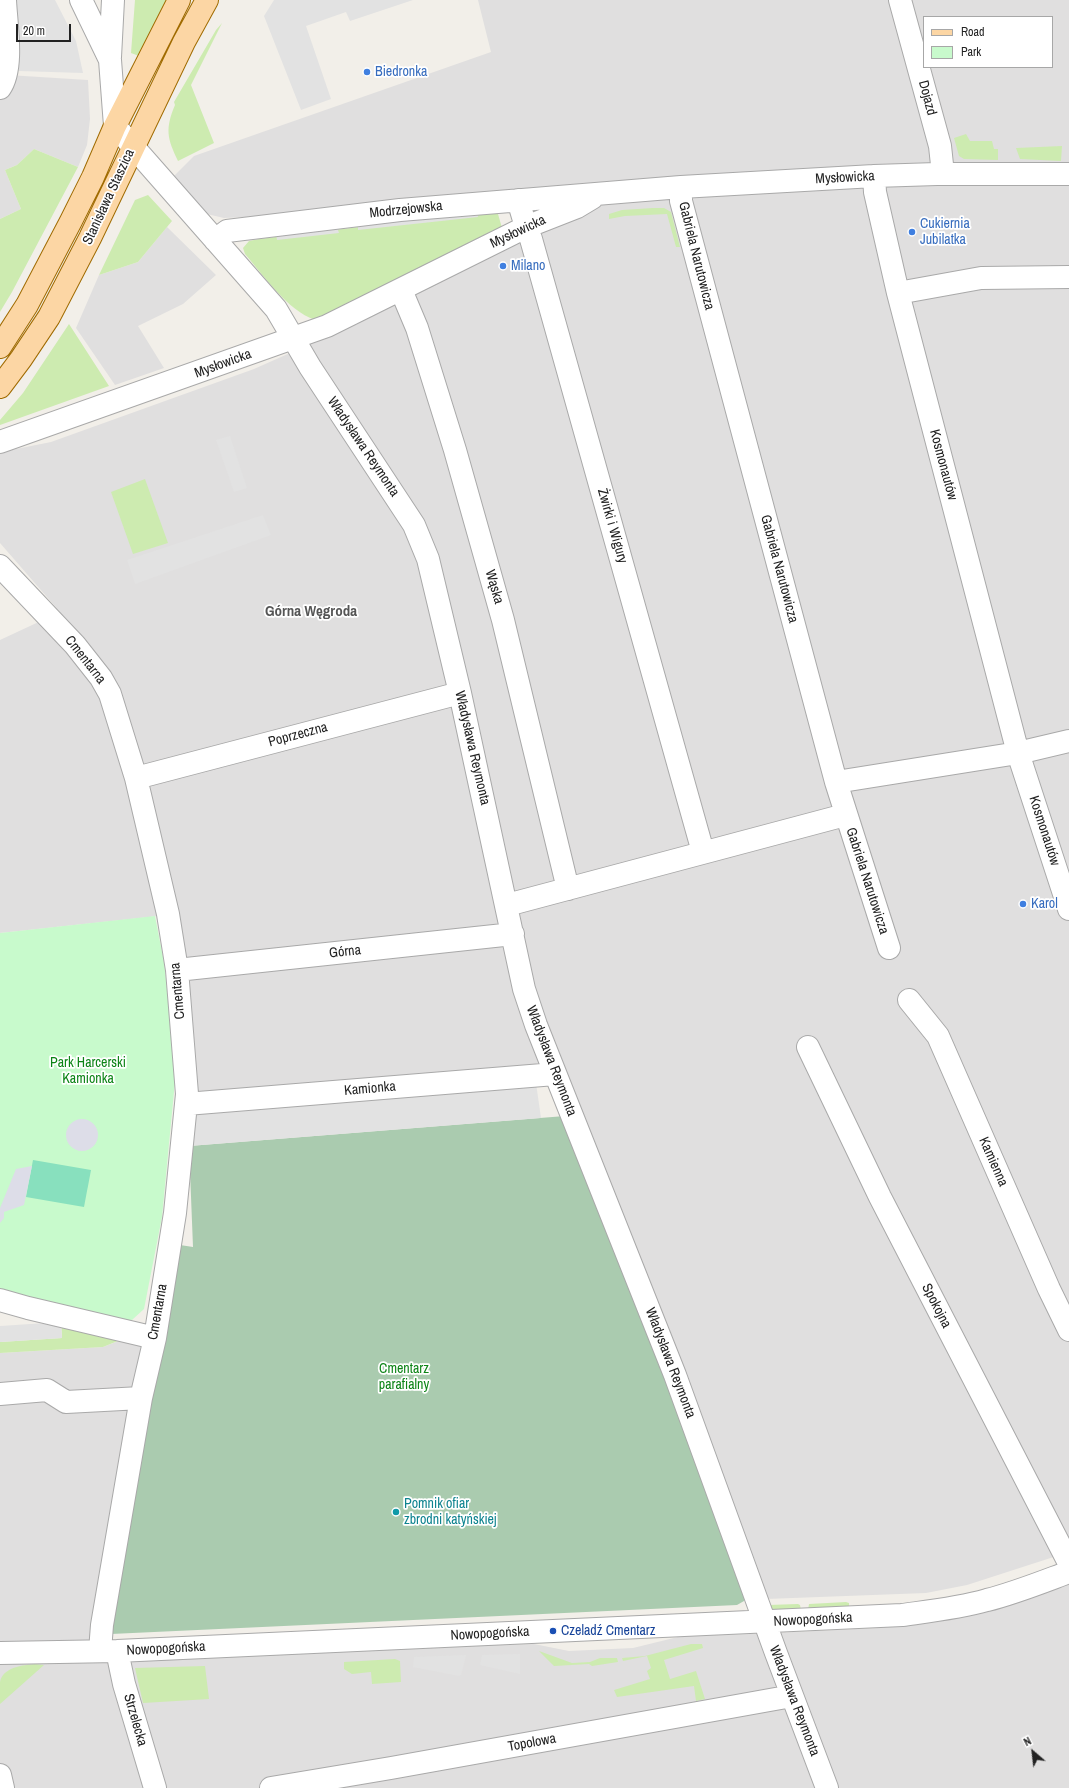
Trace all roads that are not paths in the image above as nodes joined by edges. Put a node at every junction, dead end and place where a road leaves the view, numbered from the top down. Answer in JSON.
{"nodes":[{"id":1,"x":4,"y":0,"type":"edge"},
{"id":2,"x":81,"y":0,"type":"edge"},
{"id":3,"x":113,"y":0,"type":"edge"},
{"id":4,"x":179,"y":0,"type":"edge"},
{"id":5,"x":207,"y":0,"type":"edge"},
{"id":6,"x":900,"y":0,"type":"edge"},
{"id":7,"x":110,"y":60,"type":"junction"},
{"id":8,"x":0,"y":88,"type":"edge"},
{"id":9,"x":115,"y":126,"type":"junction"},
{"id":10,"x":133,"y":146,"type":"junction"},
{"id":11,"x":943,"y":174,"type":"junction"},
{"id":12,"x":1069,"y":174,"type":"edge"},
{"id":13,"x":874,"y":176,"type":"junction"},
{"id":14,"x":681,"y":187,"type":"junction"},
{"id":15,"x":601,"y":192,"type":"junction"},
{"id":16,"x":518,"y":200,"type":"junction"},
{"id":17,"x":526,"y":226,"type":"junction"},
{"id":18,"x":215,"y":240,"type":"junction"},
{"id":19,"x":1069,"y":277,"type":"edge"},
{"id":20,"x":401,"y":290,"type":"junction"},
{"id":21,"x":898,"y":293,"type":"junction"},
{"id":22,"x":294,"y":338,"type":"junction"},
{"id":23,"x":0,"y":347,"type":"edge"},
{"id":24,"x":0,"y":386,"type":"edge"},
{"id":25,"x":0,"y":442,"type":"edge"},
{"id":26,"x":0,"y":566,"type":"edge"},
{"id":27,"x":460,"y":693,"type":"junction"},
{"id":28,"x":1069,"y":741,"type":"edge"},
{"id":29,"x":1018,"y":754,"type":"junction"},
{"id":30,"x":136,"y":778,"type":"junction"},
{"id":31,"x":836,"y":782,"type":"junction"},
{"id":32,"x":846,"y":815,"type":"junction"},
{"id":33,"x":703,"y":852,"type":"junction"},
{"id":34,"x":568,"y":889,"type":"junction"},
{"id":35,"x":506,"y":904,"type":"junction"},
{"id":36,"x":1069,"y":909,"type":"edge"},
{"id":37,"x":512,"y":934,"type":"junction"},
{"id":38,"x":889,"y":948,"type":"dead end"},
{"id":39,"x":177,"y":970,"type":"junction"},
{"id":40,"x":909,"y":1000,"type":"dead end"},
{"id":41,"x":808,"y":1047,"type":"dead end"},
{"id":42,"x":555,"y":1074,"type":"junction"},
{"id":43,"x":186,"y":1104,"type":"junction"},
{"id":44,"x":0,"y":1300,"type":"edge"},
{"id":45,"x":1069,"y":1330,"type":"edge"},
{"id":46,"x":154,"y":1338,"type":"junction"},
{"id":47,"x":0,"y":1394,"type":"edge"},
{"id":48,"x":141,"y":1398,"type":"junction"},
{"id":49,"x":1069,"y":1563,"type":"edge"},
{"id":50,"x":1069,"y":1572,"type":"edge"},
{"id":51,"x":765,"y":1622,"type":"junction"},
{"id":52,"x":108,"y":1651,"type":"junction"},
{"id":53,"x":0,"y":1653,"type":"edge"},
{"id":54,"x":792,"y":1696,"type":"junction"},
{"id":55,"x":0,"y":1775,"type":"edge"},
{"id":56,"x":3,"y":1788,"type":"edge"},
{"id":57,"x":155,"y":1788,"type":"edge"},
{"id":58,"x":271,"y":1788,"type":"edge"},
{"id":59,"x":827,"y":1788,"type":"edge"}],
"edges":[{"from":1,"to":8,"type":"street"},
{"from":2,"to":7,"type":"street"},
{"from":3,"to":7,"type":"street"},
{"from":4,"to":9,"type":"main road","name":"Stanisława Staszica"},
{"from":5,"to":10,"type":"main road","name":"Stanisława Staszica"},
{"from":6,"to":11,"type":"street","name":"Dojazd"},
{"from":7,"to":9,"type":"street"},
{"from":9,"to":10,"type":"street"},
{"from":9,"to":23,"type":"main road","name":"Stanisława Staszica"},
{"from":10,"to":18,"type":"street"},
{"from":10,"to":24,"type":"main road","name":"Stanisława Staszica"},
{"from":11,"to":12,"type":"street","name":"Mysłowicka"},
{"from":11,"to":13,"type":"street","name":"Mysłowicka"},
{"from":13,"to":14,"type":"street","name":"Mysłowicka"},
{"from":13,"to":21,"type":"street","name":"Kosmonautów"},
{"from":14,"to":15,"type":"street","name":"Mysłowicka"},
{"from":14,"to":31,"type":"street","name":"Gabriela Narutowicza"},
{"from":15,"to":16,"type":"street","name":"Modrzejowska"},
{"from":15,"to":17,"type":"street","name":"Mysłowicka"},
{"from":16,"to":17,"type":"street","name":"Żwirki i Wigury"},
{"from":16,"to":18,"type":"street","name":"Modrzejowska"},
{"from":17,"to":20,"type":"street","name":"Mysłowicka"},
{"from":17,"to":33,"type":"street","name":"Żwirki i Wigury"},
{"from":18,"to":22,"type":"street"},
{"from":19,"to":21,"type":"street"},
{"from":20,"to":22,"type":"street","name":"Mysłowicka"},
{"from":20,"to":34,"type":"street","name":"Wąska"},
{"from":21,"to":29,"type":"street","name":"Kosmonautów"},
{"from":22,"to":25,"type":"street","name":"Mysłowicka"},
{"from":22,"to":27,"type":"street","name":"Władysława Reymonta"},
{"from":26,"to":30,"type":"street","name":"Cmentarna"},
{"from":27,"to":30,"type":"street","name":"Poprzeczna"},
{"from":27,"to":35,"type":"street","name":"Władysława Reymonta"},
{"from":28,"to":29,"type":"street"},
{"from":29,"to":31,"type":"street"},
{"from":29,"to":36,"type":"street","name":"Kosmonautów"},
{"from":30,"to":39,"type":"street","name":"Cmentarna"},
{"from":31,"to":32,"type":"street","name":"Gabriela Narutowicza"},
{"from":32,"to":33,"type":"street"},
{"from":32,"to":38,"type":"street","name":"Gabriela Narutowicza"},
{"from":33,"to":34,"type":"street"},
{"from":34,"to":35,"type":"street"},
{"from":35,"to":37,"type":"street","name":"Władysława Reymonta"},
{"from":37,"to":39,"type":"street","name":"Górna"},
{"from":37,"to":42,"type":"street","name":"Władysława Reymonta"},
{"from":39,"to":43,"type":"street","name":"Cmentarna"},
{"from":40,"to":45,"type":"street","name":"Kamienna"},
{"from":41,"to":49,"type":"street","name":"Spokojna"},
{"from":42,"to":43,"type":"street","name":"Kamionka"},
{"from":42,"to":51,"type":"street","name":"Władysława Reymonta"},
{"from":43,"to":46,"type":"street","name":"Cmentarna"},
{"from":44,"to":46,"type":"street"},
{"from":46,"to":48,"type":"street","name":"Cmentarna"},
{"from":47,"to":48,"type":"street"},
{"from":48,"to":52,"type":"street","name":"Cmentarna"},
{"from":50,"to":51,"type":"street","name":"Nowopogońska"},
{"from":51,"to":52,"type":"street","name":"Nowopogońska"},
{"from":51,"to":54,"type":"street","name":"Władysława Reymonta"},
{"from":52,"to":53,"type":"street","name":"Nowopogońska"},
{"from":52,"to":57,"type":"street","name":"Strzelecka"},
{"from":54,"to":58,"type":"street","name":"Topolowa"},
{"from":54,"to":59,"type":"street","name":"Władysława Reymonta"},
{"from":55,"to":56,"type":"street"}]}
